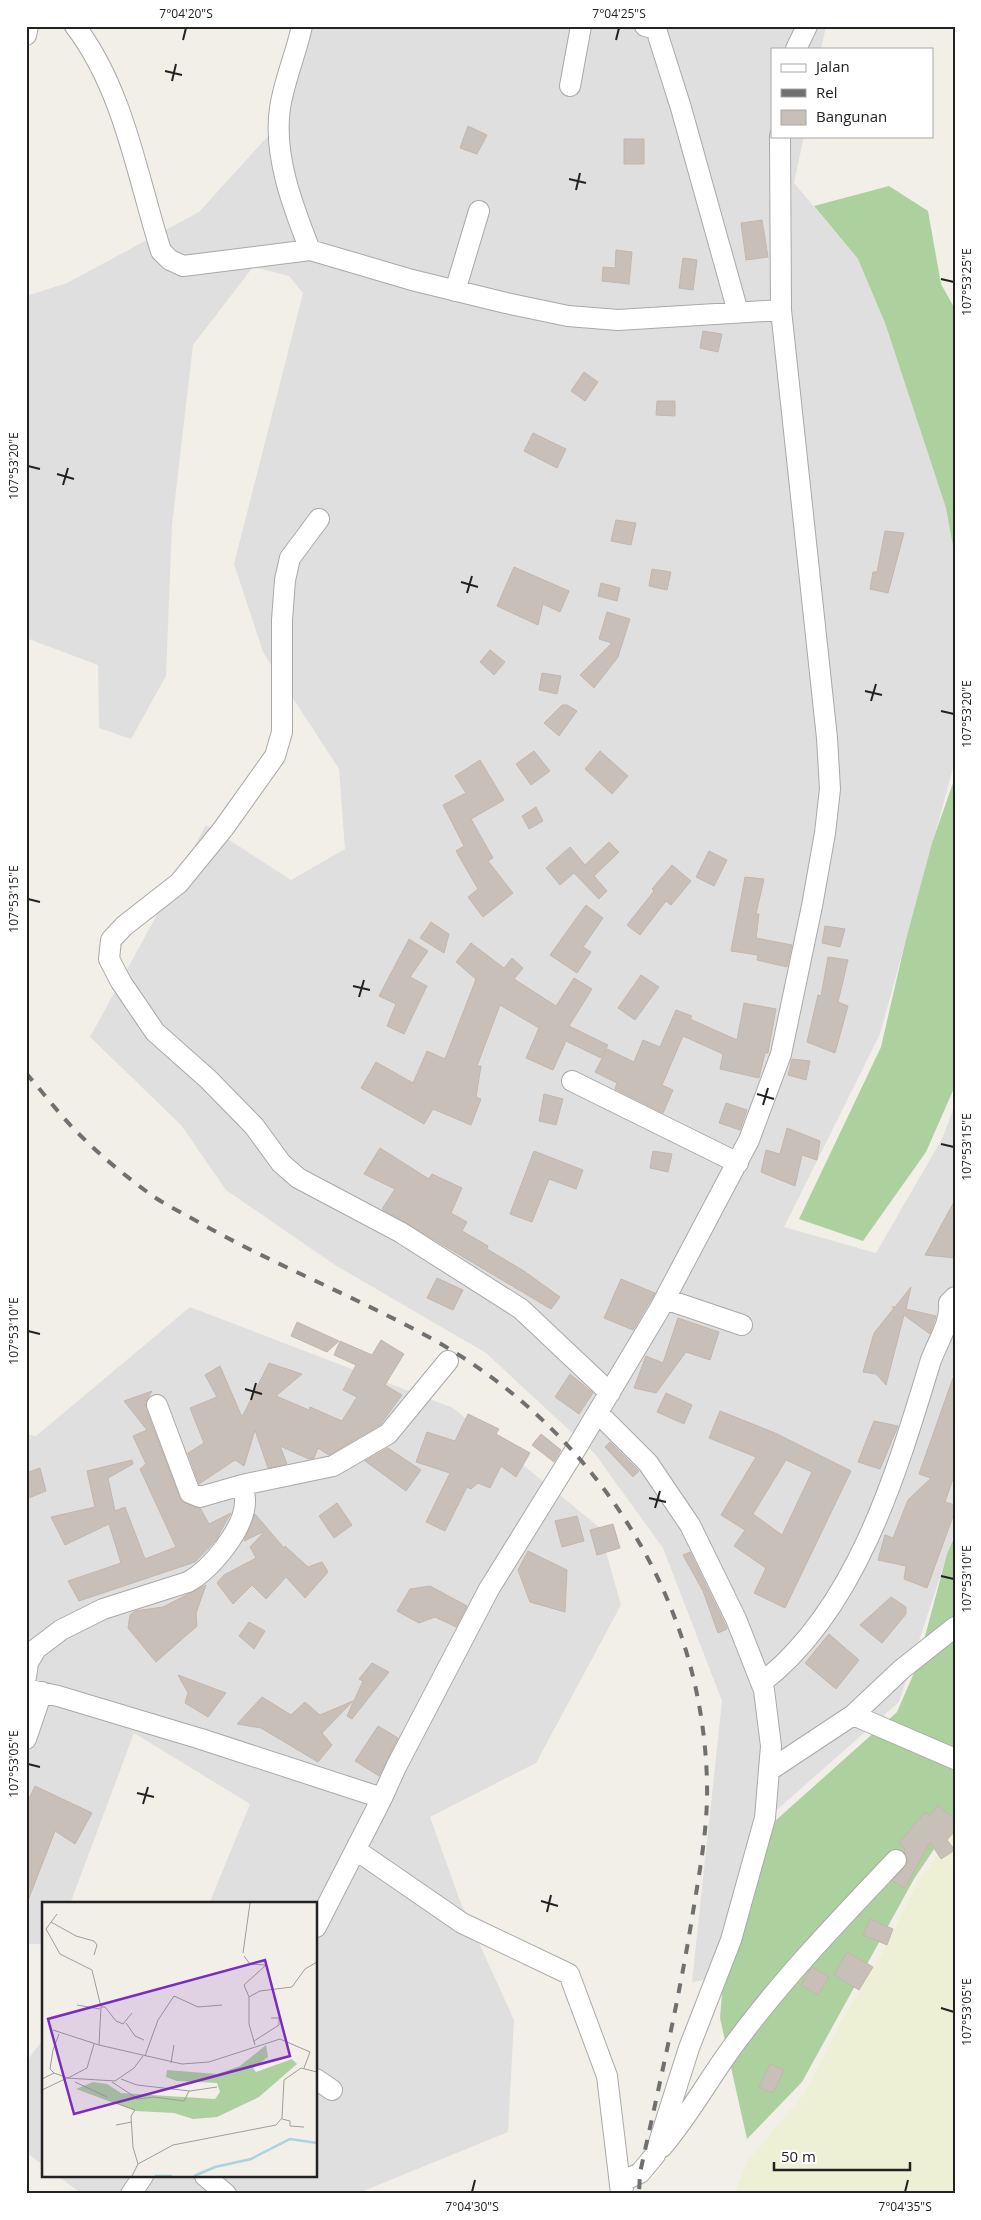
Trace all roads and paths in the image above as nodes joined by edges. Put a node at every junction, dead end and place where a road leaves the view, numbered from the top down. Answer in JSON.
{"nodes":[{"id":1,"x":28,"y":26,"type":"edge"},
{"id":2,"x":75,"y":26,"type":"edge"},
{"id":3,"x":302,"y":26,"type":"edge"},
{"id":4,"x":581,"y":26,"type":"edge"},
{"id":5,"x":645,"y":26,"type":"edge"},
{"id":6,"x":807,"y":26,"type":"edge"},
{"id":7,"x":26,"y":35,"type":"edge"},
{"id":8,"x":796,"y":48,"type":"edge"},
{"id":9,"x":570,"y":86,"type":"dead end"},
{"id":10,"x":780,"y":138,"type":"edge"},
{"id":11,"x":479,"y":211,"type":"dead end"},
{"id":12,"x":310,"y":250,"type":"junction"},
{"id":13,"x":455,"y":291,"type":"junction"},
{"id":14,"x":781,"y":310,"type":"junction"},
{"id":15,"x":738,"y":312,"type":"junction"},
{"id":16,"x":318,"y":519,"type":"dead end"},
{"id":17,"x":572,"y":1081,"type":"dead end"},
{"id":18,"x":738,"y":1163,"type":"junction"},
{"id":19,"x":955,"y":1297,"type":"edge"},
{"id":20,"x":665,"y":1300,"type":"junction"},
{"id":21,"x":742,"y":1325,"type":"dead end"},
{"id":22,"x":448,"y":1361,"type":"dead end"},
{"id":23,"x":610,"y":1393,"type":"junction"},
{"id":24,"x":157,"y":1405,"type":"dead end"},
{"id":25,"x":598,"y":1413,"type":"junction"},
{"id":26,"x":242,"y":1485,"type":"junction"},
{"id":27,"x":955,"y":1627,"type":"edge"},
{"id":28,"x":26,"y":1676,"type":"edge"},
{"id":29,"x":761,"y":1682,"type":"junction"},
{"id":30,"x":34,"y":1691,"type":"edge"},
{"id":31,"x":853,"y":1715,"type":"junction"},
{"id":32,"x":26,"y":1739,"type":"edge"},
{"id":33,"x":955,"y":1759,"type":"edge"},
{"id":34,"x":770,"y":1770,"type":"junction"},
{"id":35,"x":382,"y":1798,"type":"junction"},
{"id":36,"x":356,"y":1850,"type":"junction"},
{"id":37,"x":896,"y":1860,"type":"dead end"},
{"id":38,"x":318,"y":1923,"type":"edge"},
{"id":39,"x":142,"y":2178,"type":"edge"},
{"id":40,"x":207,"y":2178,"type":"edge"},
{"id":41,"x":622,"y":2186,"type":"edge"},
{"id":42,"x":131,"y":2194,"type":"edge"},
{"id":43,"x":226,"y":2194,"type":"edge"}],
"edges":[{"from":1,"to":7,"type":"street"},
{"from":2,"to":12,"type":"street"},
{"from":3,"to":12,"type":"street"},
{"from":4,"to":9,"type":"street"},
{"from":5,"to":15,"type":"street"},
{"from":6,"to":8,"type":"street"},
{"from":10,"to":14,"type":"street"},
{"from":11,"to":13,"type":"street"},
{"from":12,"to":13,"type":"street"},
{"from":13,"to":15,"type":"street"},
{"from":14,"to":15,"type":"street"},
{"from":14,"to":18,"type":"street"},
{"from":16,"to":23,"type":"street"},
{"from":17,"to":18,"type":"street"},
{"from":18,"to":20,"type":"street"},
{"from":19,"to":29,"type":"street"},
{"from":20,"to":21,"type":"street"},
{"from":20,"to":23,"type":"street"},
{"from":22,"to":26,"type":"street"},
{"from":23,"to":25,"type":"street"},
{"from":24,"to":26,"type":"street"},
{"from":25,"to":29,"type":"street"},
{"from":25,"to":35,"type":"street"},
{"from":26,"to":28,"type":"street"},
{"from":27,"to":31,"type":"street"},
{"from":29,"to":34,"type":"street"},
{"from":30,"to":32,"type":"street"},
{"from":30,"to":35,"type":"street"},
{"from":31,"to":33,"type":"street"},
{"from":31,"to":34,"type":"street"},
{"from":34,"to":41,"type":"street"},
{"from":35,"to":36,"type":"street"},
{"from":36,"to":38,"type":"street"},
{"from":36,"to":41,"type":"street"},
{"from":37,"to":41,"type":"street"},
{"from":39,"to":42,"type":"street"},
{"from":40,"to":43,"type":"street"}]}
